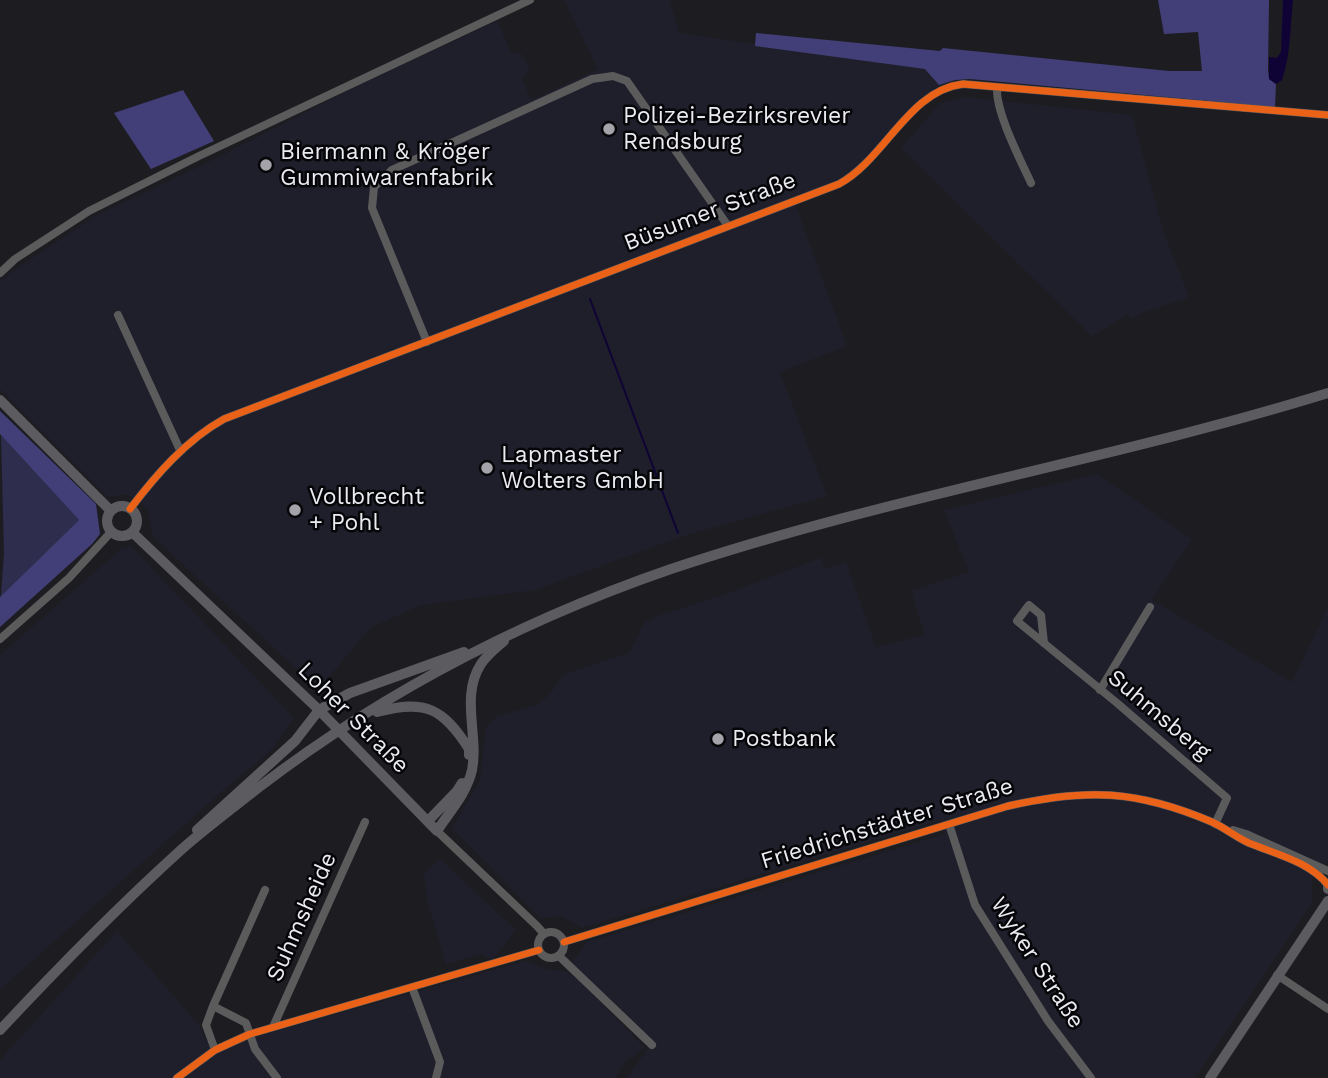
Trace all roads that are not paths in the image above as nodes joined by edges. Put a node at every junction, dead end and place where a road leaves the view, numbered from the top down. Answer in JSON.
{"nodes":[{"id":1,"x":530,"y":0,"type":"edge"},
{"id":2,"x":997,"y":87,"type":"junction"},
{"id":3,"x":1328,"y":115,"type":"edge"},
{"id":4,"x":1031,"y":183,"type":"dead end"},
{"id":5,"x":727,"y":226,"type":"junction"},
{"id":6,"x":0,"y":273,"type":"edge"},
{"id":7,"x":118,"y":315,"type":"dead end"},
{"id":8,"x":427,"y":342,"type":"junction"},
{"id":9,"x":1328,"y":393,"type":"edge"},
{"id":10,"x":0,"y":400,"type":"edge"},
{"id":11,"x":180,"y":450,"type":"junction"},
{"id":12,"x":130,"y":509,"type":"junction"},
{"id":13,"x":111,"y":511,"type":"junction"},
{"id":14,"x":132,"y":531,"type":"junction"},
{"id":15,"x":111,"y":532,"type":"junction"},
{"id":16,"x":1150,"y":607,"type":"dead end"},
{"id":17,"x":515,"y":632,"type":"junction"},
{"id":18,"x":0,"y":639,"type":"edge"},
{"id":19,"x":500,"y":639,"type":"junction"},
{"id":20,"x":1044,"y":643,"type":"dead end"},
{"id":21,"x":1100,"y":690,"type":"junction"},
{"id":22,"x":319,"y":710,"type":"junction"},
{"id":23,"x":363,"y":715,"type":"junction"},
{"id":24,"x":428,"y":821,"type":"junction"},
{"id":25,"x":365,"y":822,"type":"dead end"},
{"id":26,"x":949,"y":824,"type":"junction"},
{"id":27,"x":1219,"y":826,"type":"junction"},
{"id":28,"x":437,"y":831,"type":"junction"},
{"id":29,"x":183,"y":847,"type":"junction"},
{"id":30,"x":1328,"y":871,"type":"edge"},
{"id":31,"x":1328,"y":886,"type":"edge"},
{"id":32,"x":265,"y":890,"type":"dead end"},
{"id":33,"x":1328,"y":901,"type":"edge"},
{"id":34,"x":544,"y":934,"type":"junction"},
{"id":35,"x":564,"y":942,"type":"junction"},
{"id":36,"x":539,"y":950,"type":"junction"},
{"id":37,"x":559,"y":956,"type":"junction"},
{"id":38,"x":1277,"y":975,"type":"junction"},
{"id":39,"x":412,"y":987,"type":"junction"},
{"id":40,"x":214,"y":1006,"type":"junction"},
{"id":41,"x":1328,"y":1009,"type":"edge"},
{"id":42,"x":273,"y":1027,"type":"junction"},
{"id":43,"x":0,"y":1030,"type":"edge"},
{"id":44,"x":250,"y":1034,"type":"junction"},
{"id":45,"x":652,"y":1045,"type":"dead end"},
{"id":46,"x":215,"y":1050,"type":"junction"},
{"id":47,"x":177,"y":1078,"type":"edge"},
{"id":48,"x":278,"y":1078,"type":"edge"},
{"id":49,"x":436,"y":1078,"type":"edge"},
{"id":50,"x":1091,"y":1078,"type":"edge"},
{"id":51,"x":1210,"y":1078,"type":"edge"}],
"edges":[{"from":1,"to":6,"type":"street"},
{"from":2,"to":3,"type":"street","name":"Büsumer Straße"},
{"from":2,"to":4,"type":"street"},
{"from":2,"to":5,"type":"street","name":"Büsumer Straße"},
{"from":5,"to":8,"type":"street","name":"Büsumer Straße"},
{"from":5,"to":8,"type":"street"},
{"from":7,"to":11,"type":"street"},
{"from":8,"to":11,"type":"street","name":"Büsumer Straße"},
{"from":9,"to":17,"type":"main road"},
{"from":10,"to":13,"type":"main road"},
{"from":11,"to":12,"type":"street","name":"Büsumer Straße"},
{"from":12,"to":13,"type":"main road"},
{"from":12,"to":14,"type":"main road"},
{"from":13,"to":15,"type":"main road"},
{"from":14,"to":15,"type":"main road"},
{"from":14,"to":22,"type":"main road","name":"Loher Straße"},
{"from":15,"to":18,"type":"street"},
{"from":16,"to":21,"type":"street"},
{"from":17,"to":19,"type":"main road"},
{"from":17,"to":28,"type":"main road"},
{"from":19,"to":22,"type":"main road"},
{"from":19,"to":23,"type":"main road"},
{"from":20,"to":21,"type":"street","name":"Suhmsberg"},
{"from":21,"to":27,"type":"street","name":"Suhmsberg"},
{"from":22,"to":24,"type":"main road","name":"Loher Straße"},
{"from":22,"to":29,"type":"main road"},
{"from":23,"to":24,"type":"main road"},
{"from":23,"to":29,"type":"main road"},
{"from":24,"to":28,"type":"main road","name":"Loher Straße"},
{"from":25,"to":42,"type":"street","name":"Suhmsheide"},
{"from":26,"to":27,"type":"street","name":"Friedrichstädter Straße"},
{"from":26,"to":35,"type":"street","name":"Friedrichstädter Straße"},
{"from":26,"to":50,"type":"street","name":"Wyker Straße"},
{"from":27,"to":30,"type":"street","name":"Friedrichstädter Straße"},
{"from":27,"to":31,"type":"street","name":"Friedrichstädter Straße"},
{"from":28,"to":34,"type":"street","name":"Loher Straße"},
{"from":29,"to":43,"type":"main road"},
{"from":32,"to":40,"type":"street"},
{"from":33,"to":38,"type":"main road"},
{"from":34,"to":35,"type":"street"},
{"from":34,"to":36,"type":"street"},
{"from":35,"to":37,"type":"street"},
{"from":36,"to":37,"type":"street"},
{"from":36,"to":39,"type":"street"},
{"from":37,"to":45,"type":"street"},
{"from":38,"to":41,"type":"street"},
{"from":38,"to":51,"type":"main road"},
{"from":39,"to":42,"type":"street"},
{"from":39,"to":49,"type":"street"},
{"from":40,"to":44,"type":"street"},
{"from":40,"to":46,"type":"street"},
{"from":42,"to":44,"type":"street"},
{"from":44,"to":46,"type":"street"},
{"from":44,"to":48,"type":"street"},
{"from":46,"to":47,"type":"street"}]}
